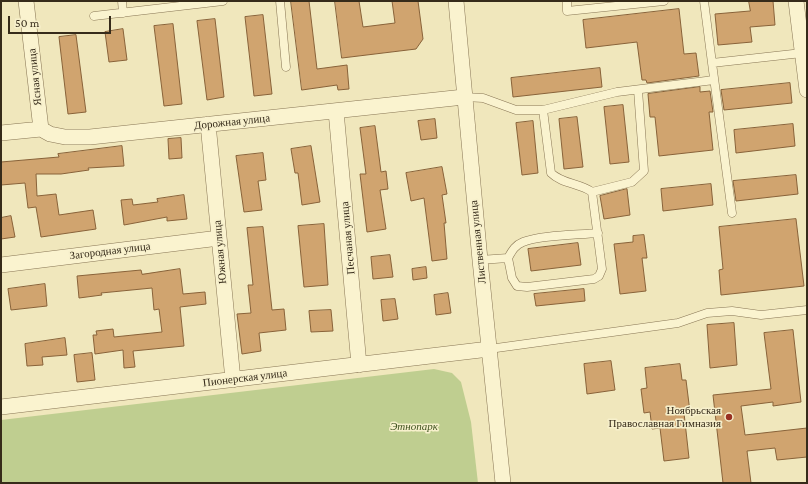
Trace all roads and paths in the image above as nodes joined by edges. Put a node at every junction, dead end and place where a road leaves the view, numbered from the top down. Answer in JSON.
{"nodes":[{"id":1,"x":26,"y":1,"type":"edge"},
{"id":2,"x":122,"y":1,"type":"edge"},
{"id":3,"x":223,"y":1,"type":"edge"},
{"id":4,"x":280,"y":1,"type":"edge"},
{"id":5,"x":456,"y":1,"type":"edge"},
{"id":6,"x":567,"y":1,"type":"edge"},
{"id":7,"x":664,"y":1,"type":"edge"},
{"id":8,"x":704,"y":1,"type":"edge"},
{"id":9,"x":796,"y":1,"type":"edge"},
{"id":10,"x":202,"y":2,"type":"edge"},
{"id":11,"x":609,"y":4,"type":"edge"},
{"id":12,"x":123,"y":12,"type":"junction"},
{"id":13,"x":94,"y":16,"type":"dead end"},
{"id":14,"x":802,"y":53,"type":"junction"},
{"id":15,"x":712,"y":63,"type":"junction"},
{"id":16,"x":286,"y":67,"type":"dead end"},
{"id":17,"x":714,"y":80,"type":"junction"},
{"id":18,"x":638,"y":90,"type":"junction"},
{"id":19,"x":807,"y":90,"type":"edge"},
{"id":20,"x":464,"y":97,"type":"junction"},
{"id":21,"x":543,"y":110,"type":"junction"},
{"id":22,"x":336,"y":111,"type":"junction"},
{"id":23,"x":208,"y":124,"type":"junction"},
{"id":24,"x":41,"y":130,"type":"junction"},
{"id":25,"x":1,"y":133,"type":"edge"},
{"id":26,"x":592,"y":192,"type":"junction"},
{"id":27,"x":732,"y":213,"type":"dead end"},
{"id":28,"x":598,"y":233,"type":"junction"},
{"id":29,"x":219,"y":238,"type":"junction"},
{"id":30,"x":508,"y":258,"type":"junction"},
{"id":31,"x":480,"y":260,"type":"junction"},
{"id":32,"x":1,"y":265,"type":"edge"},
{"id":33,"x":807,"y":310,"type":"edge"},
{"id":34,"x":489,"y":348,"type":"junction"},
{"id":35,"x":359,"y":365,"type":"junction"},
{"id":36,"x":233,"y":380,"type":"junction"},
{"id":37,"x":1,"y":407,"type":"edge"},
{"id":38,"x":503,"y":483,"type":"edge"}],
"edges":[{"from":1,"to":24,"type":"street","name":"Ясная улица"},
{"from":2,"to":12,"type":"lane"},
{"from":3,"to":10,"type":"lane"},
{"from":4,"to":16,"type":"lane"},
{"from":5,"to":20,"type":"street","name":"Лиственная улица"},
{"from":6,"to":11,"type":"lane"},
{"from":7,"to":11,"type":"lane"},
{"from":8,"to":15,"type":"lane"},
{"from":9,"to":14,"type":"street"},
{"from":10,"to":12,"type":"lane"},
{"from":12,"to":13,"type":"lane"},
{"from":14,"to":15,"type":"lane"},
{"from":14,"to":19,"type":"street"},
{"from":15,"to":17,"type":"lane"},
{"from":17,"to":18,"type":"lane"},
{"from":17,"to":27,"type":"lane"},
{"from":18,"to":21,"type":"lane"},
{"from":18,"to":26,"type":"lane"},
{"from":20,"to":21,"type":"lane"},
{"from":20,"to":22,"type":"street","name":"Дорожная улица"},
{"from":20,"to":31,"type":"street","name":"Лиственная улица"},
{"from":21,"to":26,"type":"lane"},
{"from":22,"to":23,"type":"street","name":"Дорожная улица"},
{"from":22,"to":35,"type":"street","name":"Песчаная улица"},
{"from":23,"to":24,"type":"street","name":"Дорожная улица"},
{"from":23,"to":29,"type":"street","name":"Южная улица"},
{"from":24,"to":25,"type":"street","name":"Дорожная улица"},
{"from":26,"to":28,"type":"lane"},
{"from":28,"to":30,"type":"lane"},
{"from":28,"to":30,"type":"lane"},
{"from":29,"to":32,"type":"street","name":"Загородная улица"},
{"from":29,"to":36,"type":"street","name":"Южная улица"},
{"from":30,"to":31,"type":"lane"},
{"from":31,"to":34,"type":"street","name":"Лиственная улица"},
{"from":33,"to":34,"type":"lane"},
{"from":34,"to":35,"type":"street","name":"Пионерская улица"},
{"from":34,"to":38,"type":"street","name":"Лиственная улица"},
{"from":35,"to":36,"type":"street","name":"Пионерская улица"},
{"from":36,"to":37,"type":"street","name":"Пионерская улица"}]}
